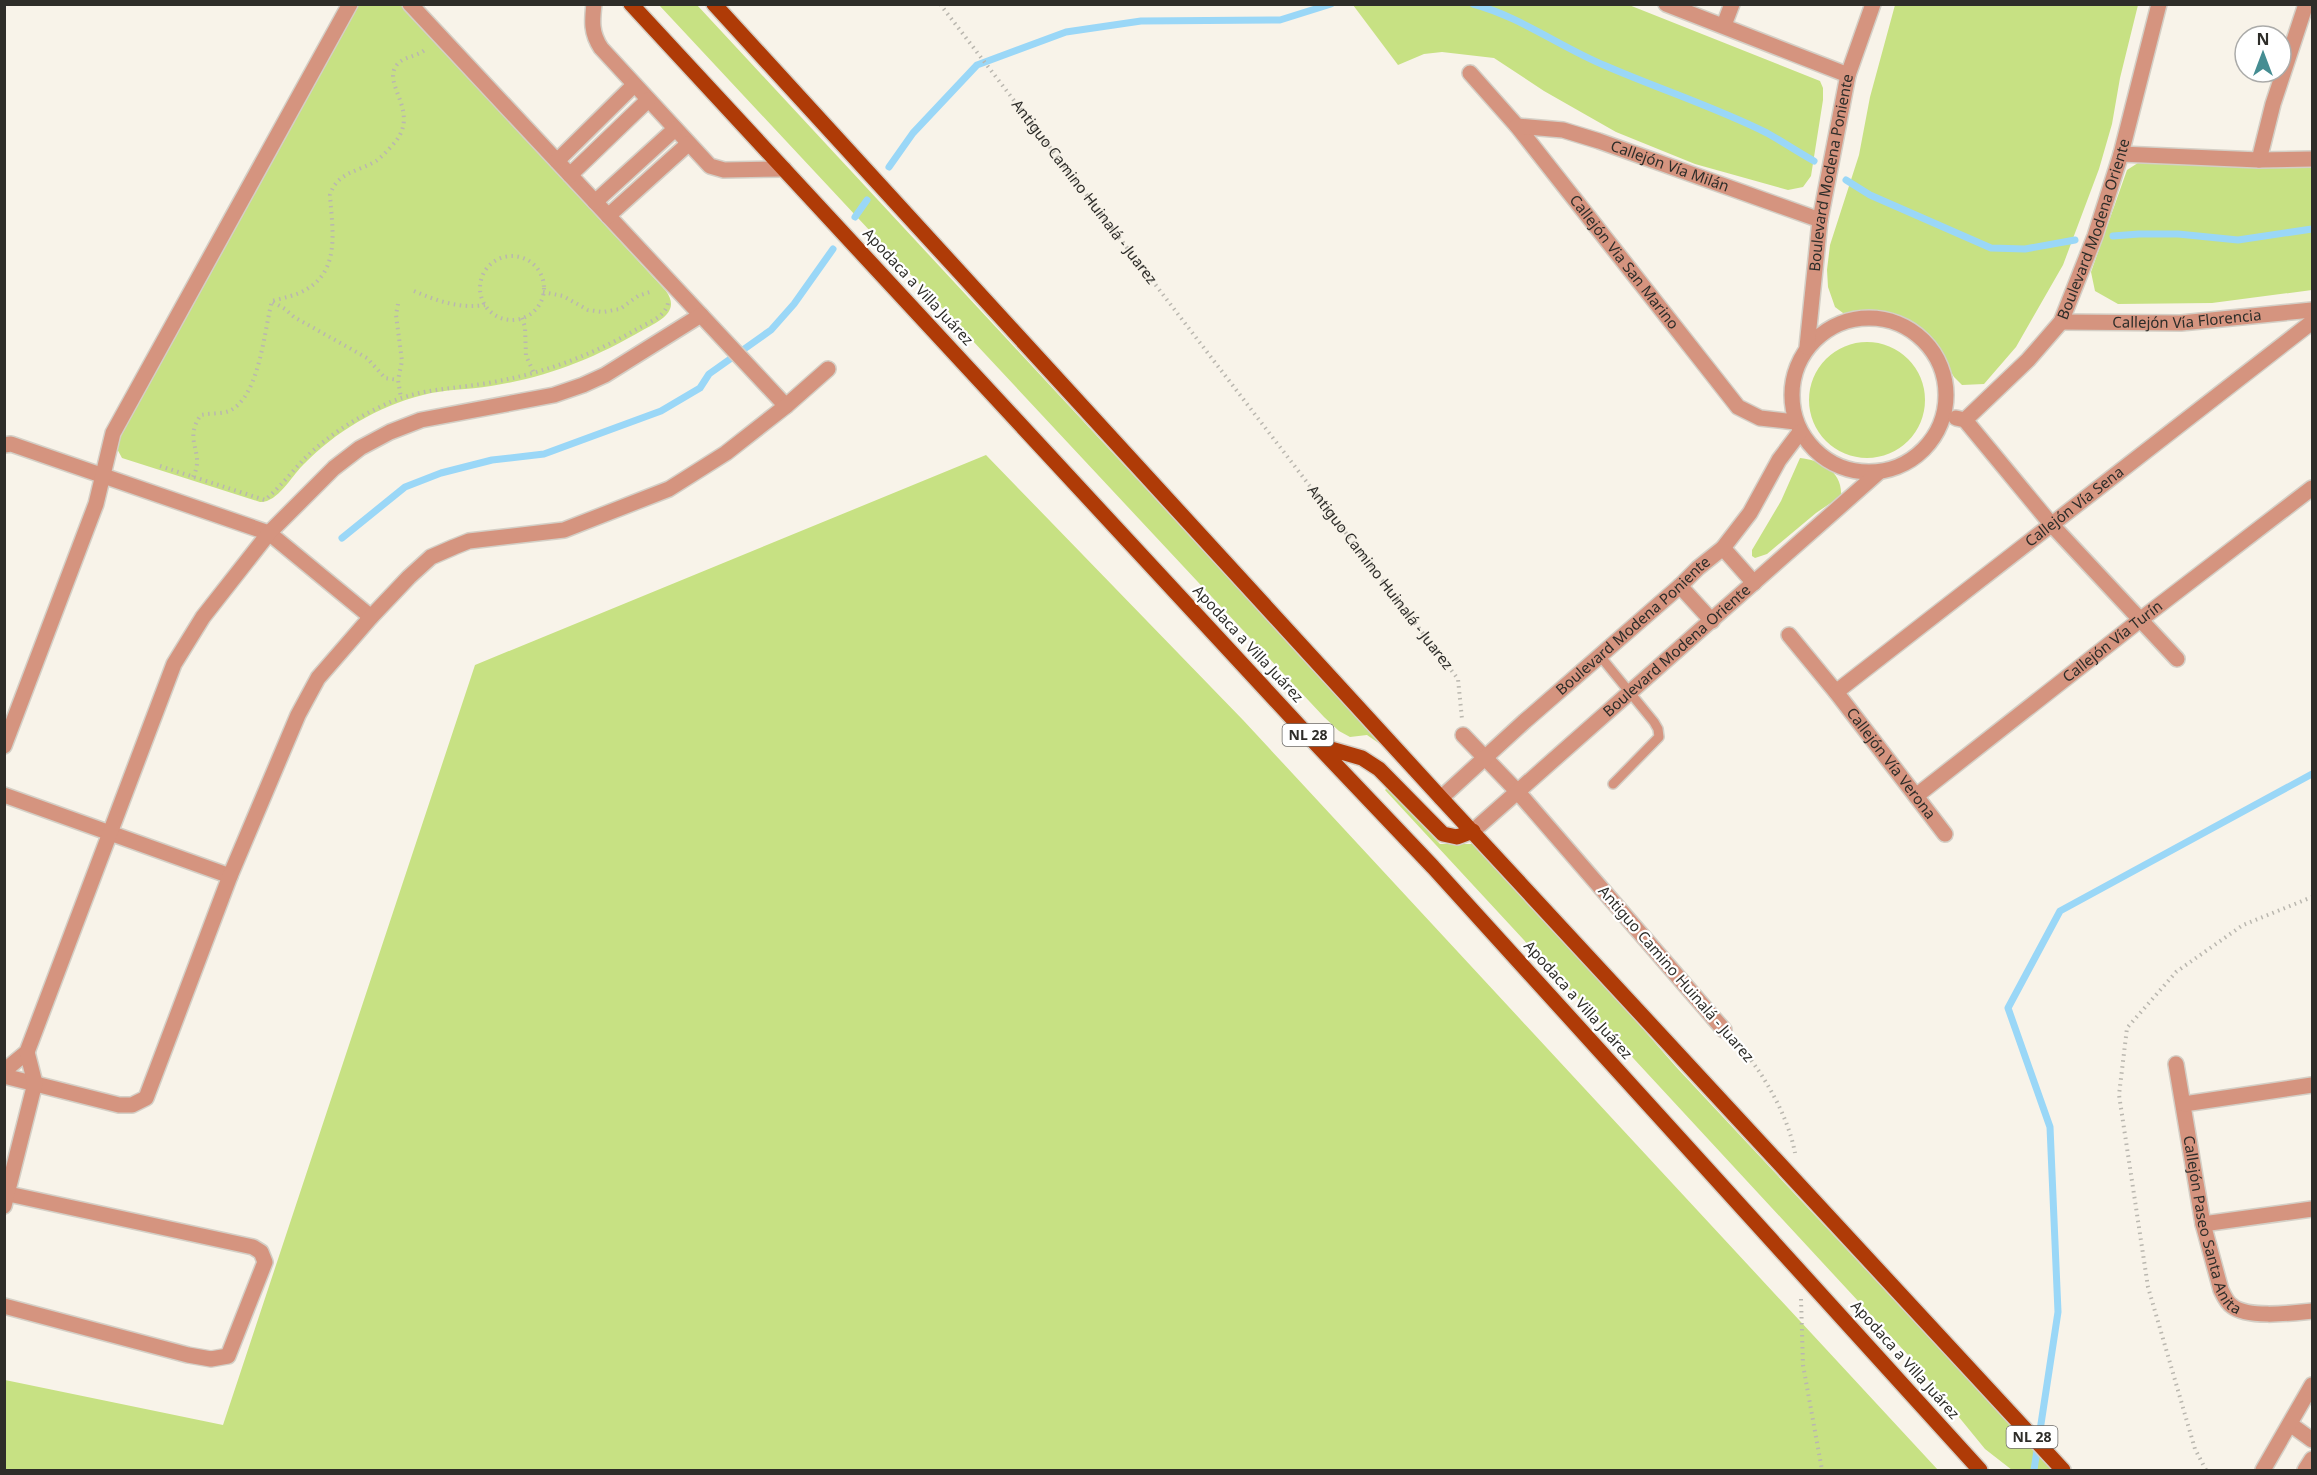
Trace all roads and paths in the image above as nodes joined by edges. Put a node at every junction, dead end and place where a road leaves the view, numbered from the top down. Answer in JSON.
{"nodes":[{"id":1,"x":350,"y":4,"type":"edge"},
{"id":2,"x":410,"y":4,"type":"edge"},
{"id":3,"x":594,"y":4,"type":"edge"},
{"id":4,"x":631,"y":4,"type":"edge"},
{"id":5,"x":714,"y":4,"type":"edge"},
{"id":6,"x":940,"y":4,"type":"edge"},
{"id":7,"x":1666,"y":4,"type":"edge"},
{"id":8,"x":1732,"y":4,"type":"edge"},
{"id":9,"x":1873,"y":4,"type":"edge"},
{"id":10,"x":2159,"y":4,"type":"edge"},
{"id":11,"x":2306,"y":4,"type":"edge"},
{"id":12,"x":1724,"y":25,"type":"junction"},
{"id":13,"x":432,"y":46,"type":"dead end"},
{"id":14,"x":1470,"y":74,"type":"dead end"},
{"id":15,"x":1848,"y":75,"type":"junction"},
{"id":16,"x":634,"y":85,"type":"junction"},
{"id":17,"x":648,"y":100,"type":"junction"},
{"id":18,"x":1517,"y":126,"type":"junction"},
{"id":19,"x":675,"y":129,"type":"junction"},
{"id":20,"x":688,"y":144,"type":"junction"},
{"id":21,"x":2121,"y":154,"type":"junction"},
{"id":22,"x":2313,"y":159,"type":"edge"},
{"id":23,"x":2259,"y":160,"type":"junction"},
{"id":24,"x":556,"y":161,"type":"junction"},
{"id":25,"x":784,"y":169,"type":"junction"},
{"id":26,"x":570,"y":175,"type":"junction"},
{"id":27,"x":595,"y":202,"type":"junction"},
{"id":28,"x":608,"y":216,"type":"junction"},
{"id":29,"x":1820,"y":220,"type":"junction"},
{"id":30,"x":651,"y":282,"type":"dead end"},
{"id":31,"x":414,"y":291,"type":"dead end"},
{"id":32,"x":543,"y":292,"type":"junction"},
{"id":33,"x":665,"y":296,"type":"dead end"},
{"id":34,"x":272,"y":301,"type":"junction"},
{"id":35,"x":399,"y":304,"type":"dead end"},
{"id":36,"x":485,"y":305,"type":"junction"},
{"id":37,"x":2313,"y":310,"type":"edge"},
{"id":38,"x":701,"y":315,"type":"junction"},
{"id":39,"x":522,"y":318,"type":"junction"},
{"id":40,"x":2061,"y":322,"type":"junction"},
{"id":41,"x":2313,"y":322,"type":"edge"},
{"id":42,"x":1807,"y":347,"type":"junction"},
{"id":43,"x":828,"y":369,"type":"dead end"},
{"id":44,"x":534,"y":373,"type":"junction"},
{"id":45,"x":398,"y":380,"type":"junction"},
{"id":46,"x":401,"y":398,"type":"junction"},
{"id":47,"x":786,"y":406,"type":"junction"},
{"id":48,"x":1945,"y":414,"type":"junction"},
{"id":49,"x":1965,"y":420,"type":"junction"},
{"id":50,"x":1798,"y":427,"type":"junction"},
{"id":51,"x":4,"y":445,"type":"edge"},
{"id":52,"x":160,"y":466,"type":"dead end"},
{"id":53,"x":1879,"y":472,"type":"junction"},
{"id":54,"x":104,"y":475,"type":"junction"},
{"id":55,"x":193,"y":477,"type":"junction"},
{"id":56,"x":2313,"y":488,"type":"edge"},
{"id":57,"x":2051,"y":524,"type":"junction"},
{"id":58,"x":269,"y":533,"type":"junction"},
{"id":59,"x":1723,"y":548,"type":"junction"},
{"id":60,"x":1754,"y":583,"type":"junction"},
{"id":61,"x":1680,"y":586,"type":"junction"},
{"id":62,"x":371,"y":617,"type":"junction"},
{"id":63,"x":2140,"y":620,"type":"junction"},
{"id":64,"x":1712,"y":621,"type":"junction"},
{"id":65,"x":1789,"y":635,"type":"dead end"},
{"id":66,"x":1600,"y":656,"type":"junction"},
{"id":67,"x":2177,"y":659,"type":"dead end"},
{"id":68,"x":1836,"y":692,"type":"junction"},
{"id":69,"x":1630,"y":693,"type":"junction"},
{"id":70,"x":1463,"y":735,"type":"joint"},
{"id":71,"x":4,"y":746,"type":"edge"},
{"id":72,"x":1317,"y":746,"type":"junction"},
{"id":73,"x":1485,"y":757,"type":"junction"},
{"id":74,"x":1613,"y":784,"type":"dead end"},
{"id":75,"x":1517,"y":791,"type":"junction"},
{"id":76,"x":4,"y":795,"type":"edge"},
{"id":77,"x":1916,"y":796,"type":"junction"},
{"id":78,"x":1441,"y":798,"type":"junction"},
{"id":79,"x":1473,"y":831,"type":"junction"},
{"id":80,"x":109,"y":833,"type":"junction"},
{"id":81,"x":1945,"y":834,"type":"dead end"},
{"id":82,"x":230,"y":876,"type":"junction"},
{"id":83,"x":1724,"y":1030,"type":"joint"},
{"id":84,"x":27,"y":1052,"type":"junction"},
{"id":85,"x":2176,"y":1064,"type":"dead end"},
{"id":86,"x":4,"y":1071,"type":"edge"},
{"id":87,"x":4,"y":1076,"type":"edge"},
{"id":88,"x":35,"y":1083,"type":"junction"},
{"id":89,"x":2313,"y":1085,"type":"edge"},
{"id":90,"x":2184,"y":1104,"type":"junction"},
{"id":91,"x":1796,"y":1155,"type":"dead end"},
{"id":92,"x":6,"y":1197,"type":"edge"},
{"id":93,"x":2313,"y":1209,"type":"edge"},
{"id":94,"x":2203,"y":1224,"type":"junction"},
{"id":95,"x":1800,"y":1271,"type":"junction"},
{"id":96,"x":4,"y":1306,"type":"edge"},
{"id":97,"x":2313,"y":1311,"type":"edge"},
{"id":98,"x":2313,"y":1385,"type":"edge"},
{"id":99,"x":2290,"y":1424,"type":"junction"},
{"id":100,"x":2313,"y":1440,"type":"edge"},
{"id":101,"x":2313,"y":1459,"type":"edge"},
{"id":102,"x":1822,"y":1470,"type":"edge"},
{"id":103,"x":1980,"y":1470,"type":"edge"},
{"id":104,"x":2063,"y":1470,"type":"edge"},
{"id":105,"x":2263,"y":1470,"type":"edge"},
{"id":106,"x":2305,"y":1470,"type":"edge"}],
"edges":[{"from":1,"to":54,"type":"street"},
{"from":2,"to":24,"type":"street"},
{"from":3,"to":16,"type":"street"},
{"from":4,"to":25,"type":"main road","name":"Apodaca a Villa Juárez","number":"NL 28"},
{"from":5,"to":78,"type":"main road","number":"NL 28"},
{"from":6,"to":70,"type":"path","name":"Antiguo Camino Huinalá - Juarez"},
{"from":7,"to":12,"type":"street"},
{"from":8,"to":12,"type":"street"},
{"from":9,"to":15,"type":"street","name":"Boulevard Modena Poniente"},
{"from":10,"to":21,"type":"street","name":"Boulevard Modena Oriente"},
{"from":11,"to":23,"type":"street"},
{"from":12,"to":15,"type":"street"},
{"from":13,"to":34,"type":"path"},
{"from":14,"to":18,"type":"street","name":"Callejón Via San Marino"},
{"from":15,"to":29,"type":"street","name":"Boulevard Modena Poniente"},
{"from":16,"to":17,"type":"street"},
{"from":16,"to":24,"type":"street"},
{"from":17,"to":19,"type":"street"},
{"from":17,"to":26,"type":"street"},
{"from":18,"to":29,"type":"street","name":"Callejón Vía Milán"},
{"from":18,"to":50,"type":"street","name":"Callejón Via San Marino"},
{"from":19,"to":20,"type":"street"},
{"from":19,"to":27,"type":"street"},
{"from":20,"to":25,"type":"street"},
{"from":20,"to":28,"type":"street"},
{"from":21,"to":23,"type":"street"},
{"from":21,"to":40,"type":"street","name":"Boulevard Modena Oriente"},
{"from":22,"to":23,"type":"street"},
{"from":24,"to":26,"type":"street"},
{"from":25,"to":72,"type":"main road","name":"Apodaca a Villa Juárez","number":"NL 28"},
{"from":26,"to":27,"type":"street"},
{"from":27,"to":28,"type":"street"},
{"from":28,"to":38,"type":"street"},
{"from":29,"to":42,"type":"street","name":"Boulevard Modena Poniente"},
{"from":30,"to":32,"type":"path"},
{"from":31,"to":36,"type":"path"},
{"from":32,"to":36,"type":"path"},
{"from":32,"to":39,"type":"path"},
{"from":33,"to":44,"type":"path"},
{"from":34,"to":45,"type":"path"},
{"from":34,"to":55,"type":"path"},
{"from":35,"to":45,"type":"path"},
{"from":36,"to":39,"type":"path"},
{"from":37,"to":40,"type":"street","name":"Callejón Vía Florencia"},
{"from":38,"to":47,"type":"street"},
{"from":38,"to":58,"type":"street"},
{"from":39,"to":44,"type":"path"},
{"from":40,"to":49,"type":"street","name":"Boulevard Modena Oriente"},
{"from":41,"to":57,"type":"street","name":"Callejón Vía Sena"},
{"from":42,"to":48,"type":"street"},
{"from":42,"to":50,"type":"street"},
{"from":43,"to":47,"type":"street"},
{"from":44,"to":46,"type":"path"},
{"from":45,"to":46,"type":"path"},
{"from":46,"to":55,"type":"path"},
{"from":47,"to":62,"type":"street"},
{"from":48,"to":49,"type":"street"},
{"from":48,"to":53,"type":"street"},
{"from":49,"to":57,"type":"street"},
{"from":50,"to":53,"type":"street"},
{"from":50,"to":59,"type":"street","name":"Boulevard Modena Poniente"},
{"from":51,"to":54,"type":"street"},
{"from":52,"to":55,"type":"path"},
{"from":53,"to":60,"type":"street","name":"Boulevard Modena Oriente"},
{"from":54,"to":58,"type":"street"},
{"from":54,"to":71,"type":"street"},
{"from":56,"to":63,"type":"street","name":"Callejón Vía Turín"},
{"from":57,"to":63,"type":"street"},
{"from":57,"to":68,"type":"street","name":"Callejón Vía Sena"},
{"from":58,"to":62,"type":"street"},
{"from":58,"to":80,"type":"street"},
{"from":59,"to":60,"type":"street"},
{"from":59,"to":61,"type":"street","name":"Boulevard Modena Poniente"},
{"from":60,"to":64,"type":"street","name":"Boulevard Modena Oriente"},
{"from":61,"to":64,"type":"street"},
{"from":61,"to":66,"type":"street","name":"Boulevard Modena Poniente"},
{"from":62,"to":82,"type":"street"},
{"from":63,"to":67,"type":"street"},
{"from":63,"to":77,"type":"street","name":"Callejón Vía Turín"},
{"from":64,"to":69,"type":"street","name":"Boulevard Modena Oriente"},
{"from":65,"to":68,"type":"street","name":"Callejón Vía Verona"},
{"from":66,"to":69,"type":"lane"},
{"from":66,"to":73,"type":"street","name":"Boulevard Modena Poniente"},
{"from":68,"to":77,"type":"street","name":"Callejón Vía Verona"},
{"from":69,"to":74,"type":"lane"},
{"from":69,"to":75,"type":"street","name":"Boulevard Modena Oriente"},
{"from":70,"to":73,"type":"street","name":"Antiguo Camino Huinalá - Juarez"},
{"from":72,"to":79,"type":"main road"},
{"from":72,"to":95,"type":"main road","name":"Apodaca a Villa Juárez","number":"NL 28"},
{"from":73,"to":75,"type":"street","name":"Antiguo Camino Huinalá - Juarez"},
{"from":73,"to":78,"type":"street","name":"Boulevard Modena Poniente"},
{"from":75,"to":79,"type":"street","name":"Boulevard Modena Oriente"},
{"from":75,"to":83,"type":"street","name":"Antiguo Camino Huinalá - Juarez"},
{"from":76,"to":80,"type":"street"},
{"from":77,"to":81,"type":"street","name":"Callejón Vía Verona"},
{"from":78,"to":79,"type":"main road","number":"NL 28"},
{"from":79,"to":104,"type":"main road","number":"NL 28"},
{"from":80,"to":82,"type":"street"},
{"from":80,"to":84,"type":"street"},
{"from":82,"to":88,"type":"street"},
{"from":83,"to":91,"type":"path","name":"Antiguo Camino Huinalá - Juarez"},
{"from":84,"to":86,"type":"street"},
{"from":84,"to":88,"type":"street"},
{"from":85,"to":90,"type":"street","name":"Callejón Paseo Santa Anita"},
{"from":87,"to":88,"type":"street"},
{"from":88,"to":92,"type":"street"},
{"from":89,"to":90,"type":"street"},
{"from":90,"to":94,"type":"street","name":"Callejón Paseo Santa Anita"},
{"from":92,"to":96,"type":"street"},
{"from":93,"to":94,"type":"street"},
{"from":94,"to":97,"type":"street","name":"Callejón Paseo Santa Anita"},
{"from":95,"to":102,"type":"path"},
{"from":95,"to":103,"type":"main road","name":"Apodaca a Villa Juárez","number":"NL 28"},
{"from":98,"to":99,"type":"street"},
{"from":99,"to":100,"type":"street"},
{"from":99,"to":105,"type":"street"},
{"from":101,"to":106,"type":"street"}]}
